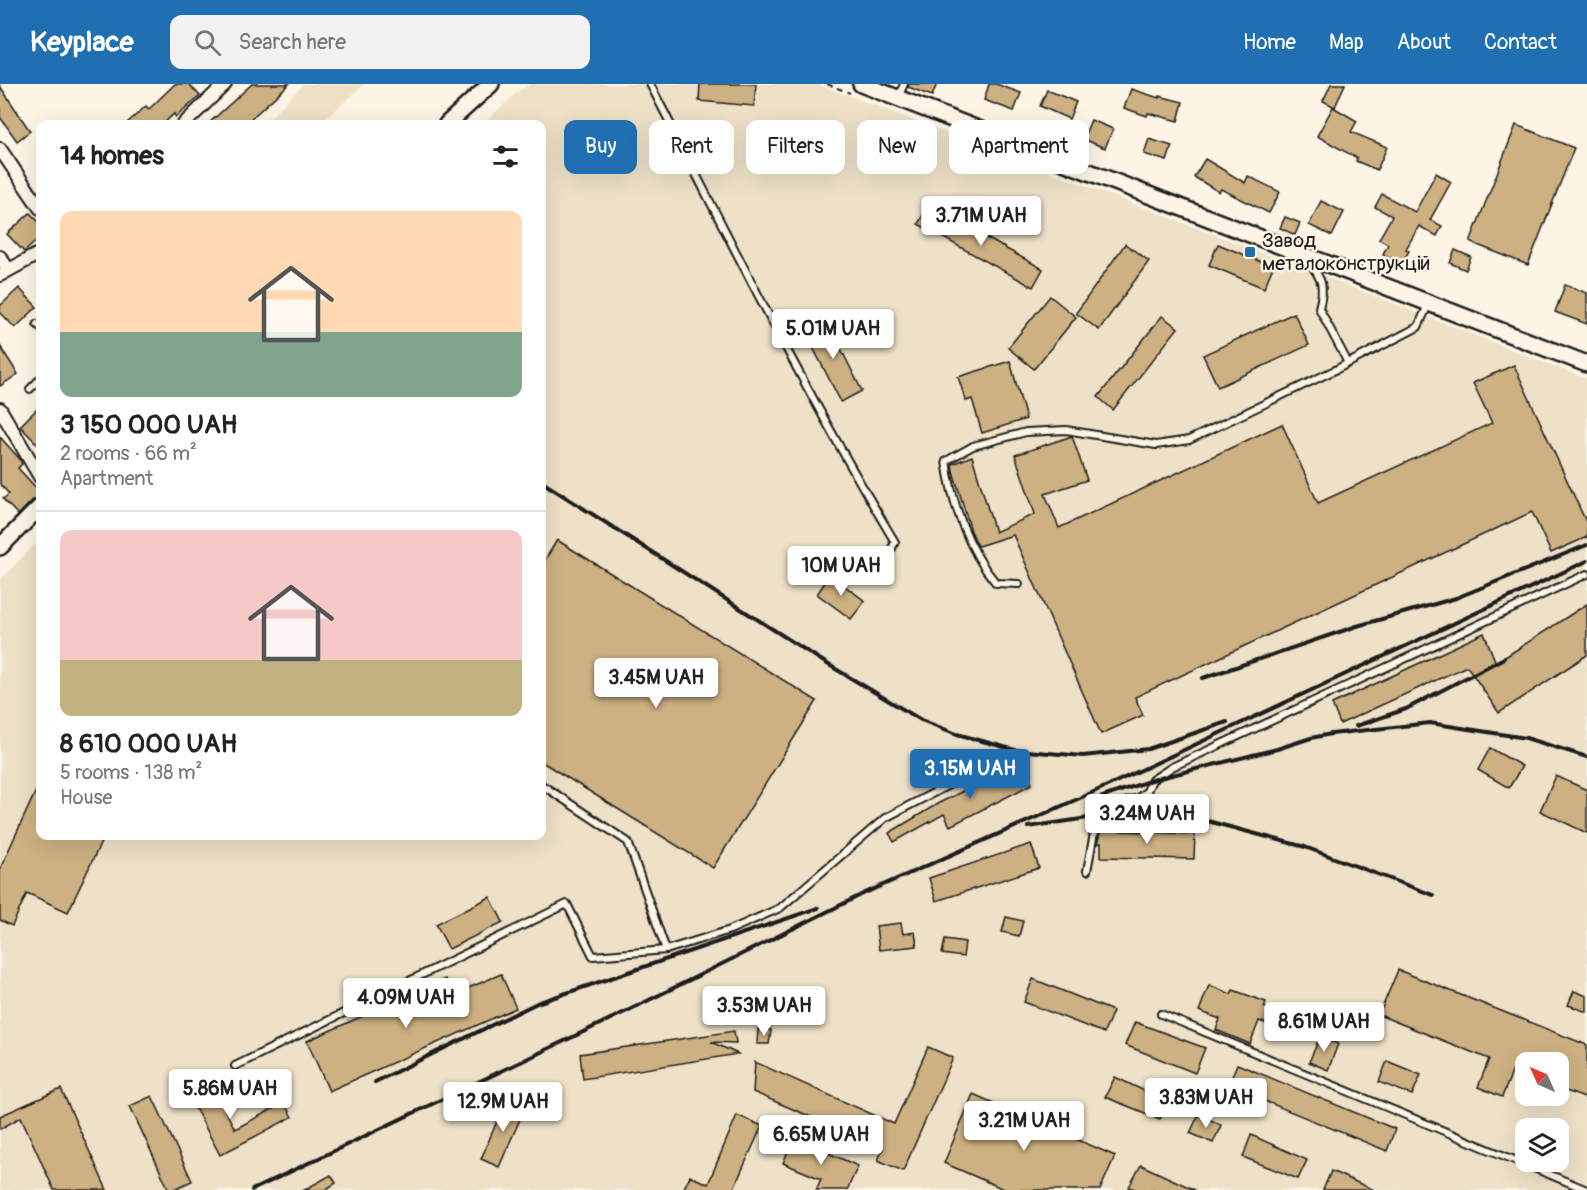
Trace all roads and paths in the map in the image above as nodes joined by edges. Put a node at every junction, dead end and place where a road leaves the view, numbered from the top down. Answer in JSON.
{"nodes":[{"id":1,"x":225,"y":84,"type":"edge"},
{"id":2,"x":490,"y":84,"type":"edge"},
{"id":3,"x":650,"y":84,"type":"edge"},
{"id":4,"x":861,"y":84,"type":"edge"},
{"id":5,"x":901,"y":91,"type":"edge"},
{"id":6,"x":188,"y":120,"type":"edge"},
{"id":7,"x":451,"y":120,"type":"edge"},
{"id":8,"x":0,"y":149,"type":"edge"},
{"id":9,"x":36,"y":202,"type":"edge"},
{"id":10,"x":36,"y":255,"type":"edge"},
{"id":11,"x":1305,"y":256,"type":"junction"},
{"id":12,"x":0,"y":257,"type":"edge"},
{"id":13,"x":4,"y":272,"type":"edge"},
{"id":14,"x":1429,"y":303,"type":"junction"},
{"id":15,"x":1348,"y":363,"type":"junction"},
{"id":16,"x":1587,"y":364,"type":"edge"},
{"id":17,"x":36,"y":383,"type":"edge"},
{"id":18,"x":30,"y":389,"type":"dead end"},
{"id":19,"x":0,"y":410,"type":"edge"},
{"id":20,"x":36,"y":470,"type":"edge"},
{"id":21,"x":36,"y":511,"type":"edge"},
{"id":22,"x":0,"y":547,"type":"edge"},
{"id":23,"x":880,"y":573,"type":"dead end"},
{"id":24,"x":1587,"y":574,"type":"edge"},
{"id":25,"x":1019,"y":584,"type":"dead end"},
{"id":26,"x":991,"y":763,"type":"dead end"},
{"id":27,"x":546,"y":788,"type":"edge"},
{"id":28,"x":1088,"y":871,"type":"dead end"},
{"id":29,"x":666,"y":950,"type":"junction"},
{"id":30,"x":1161,"y":1014,"type":"dead end"},
{"id":31,"x":235,"y":1066,"type":"dead end"},
{"id":32,"x":1587,"y":1190,"type":"edge"}],
"edges":[{"from":1,"to":6,"type":"street"},
{"from":2,"to":7,"type":"street"},
{"from":3,"to":23,"type":"lane"},
{"from":4,"to":5,"type":"street"},
{"from":5,"to":11,"type":"street"},
{"from":8,"to":9,"type":"street"},
{"from":10,"to":13,"type":"street"},
{"from":11,"to":14,"type":"street"},
{"from":11,"to":15,"type":"lane"},
{"from":12,"to":13,"type":"street"},
{"from":14,"to":15,"type":"lane"},
{"from":14,"to":16,"type":"street"},
{"from":15,"to":25,"type":"lane"},
{"from":17,"to":18,"type":"lane"},
{"from":19,"to":20,"type":"street"},
{"from":21,"to":22,"type":"street"},
{"from":24,"to":28,"type":"lane"},
{"from":26,"to":29,"type":"lane"},
{"from":27,"to":29,"type":"lane"},
{"from":29,"to":31,"type":"lane"},
{"from":30,"to":32,"type":"lane"}]}
